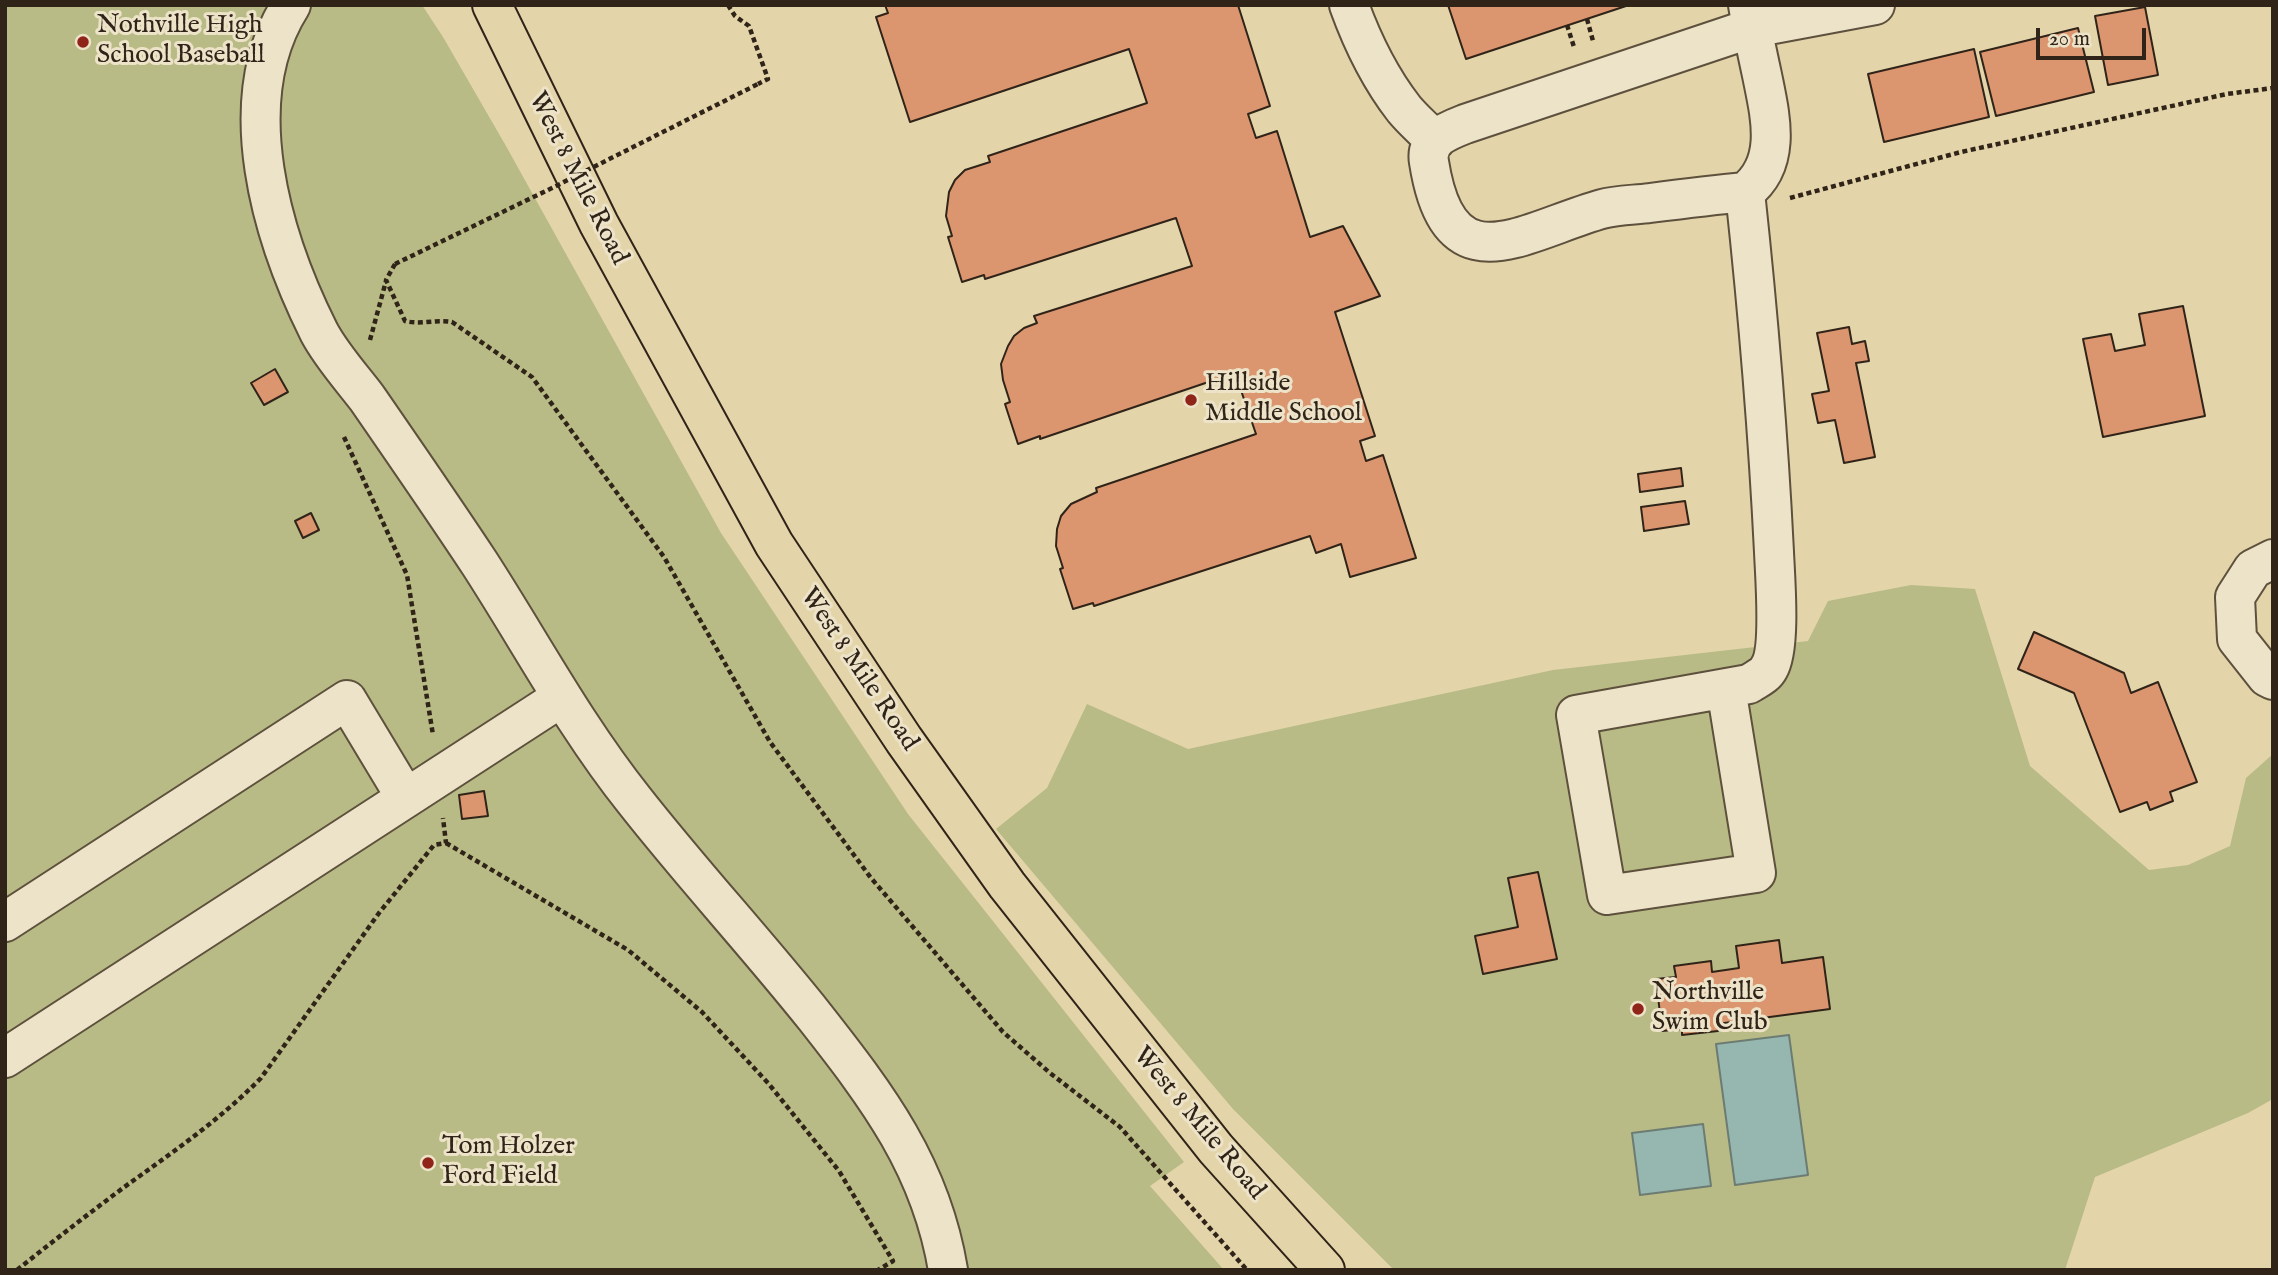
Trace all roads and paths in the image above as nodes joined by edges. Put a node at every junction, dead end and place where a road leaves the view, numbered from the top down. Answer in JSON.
{"nodes":[{"id":1,"x":291,"y":5,"type":"edge"},
{"id":2,"x":492,"y":5,"type":"edge"},
{"id":3,"x":728,"y":5,"type":"edge"},
{"id":4,"x":1349,"y":5,"type":"edge"},
{"id":5,"x":1875,"y":5,"type":"edge"},
{"id":6,"x":1750,"y":17,"type":"edge"},
{"id":7,"x":1587,"y":19,"type":"dead end"},
{"id":8,"x":1567,"y":25,"type":"dead end"},
{"id":9,"x":1596,"y":48,"type":"dead end"},
{"id":10,"x":1576,"y":55,"type":"dead end"},
{"id":11,"x":2273,"y":88,"type":"edge"},
{"id":12,"x":1435,"y":141,"type":"junction"},
{"id":13,"x":1745,"y":192,"type":"junction"},
{"id":14,"x":2273,"y":559,"type":"edge"},
{"id":15,"x":2273,"y":680,"type":"edge"},
{"id":16,"x":1726,"y":688,"type":"junction"},
{"id":17,"x":562,"y":697,"type":"junction"},
{"id":18,"x":424,"y":802,"type":"junction"},
{"id":19,"x":446,"y":843,"type":"junction"},
{"id":20,"x":5,"y":922,"type":"edge"},
{"id":21,"x":5,"y":1058,"type":"edge"},
{"id":22,"x":17,"y":1270,"type":"edge"},
{"id":23,"x":878,"y":1270,"type":"edge"},
{"id":24,"x":948,"y":1270,"type":"edge"},
{"id":25,"x":1247,"y":1270,"type":"edge"},
{"id":26,"x":1325,"y":1270,"type":"edge"}],
"edges":[{"from":1,"to":17,"type":"street"},
{"from":2,"to":26,"type":"main road","name":"West 8 Mile Road"},
{"from":3,"to":25,"type":"path","bridge":true},
{"from":4,"to":12,"type":"street"},
{"from":5,"to":6,"type":"street"},
{"from":6,"to":12,"type":"street"},
{"from":6,"to":13,"type":"street"},
{"from":7,"to":9,"type":"path"},
{"from":8,"to":10,"type":"path"},
{"from":11,"to":13,"type":"path"},
{"from":12,"to":13,"type":"street"},
{"from":13,"to":16,"type":"street"},
{"from":14,"to":15,"type":"street"},
{"from":16,"to":16,"type":"street"},
{"from":17,"to":18,"type":"street"},
{"from":17,"to":24,"type":"street"},
{"from":18,"to":19,"type":"path"},
{"from":18,"to":20,"type":"street"},
{"from":18,"to":21,"type":"street"},
{"from":19,"to":22,"type":"path"},
{"from":19,"to":23,"type":"path"}]}
